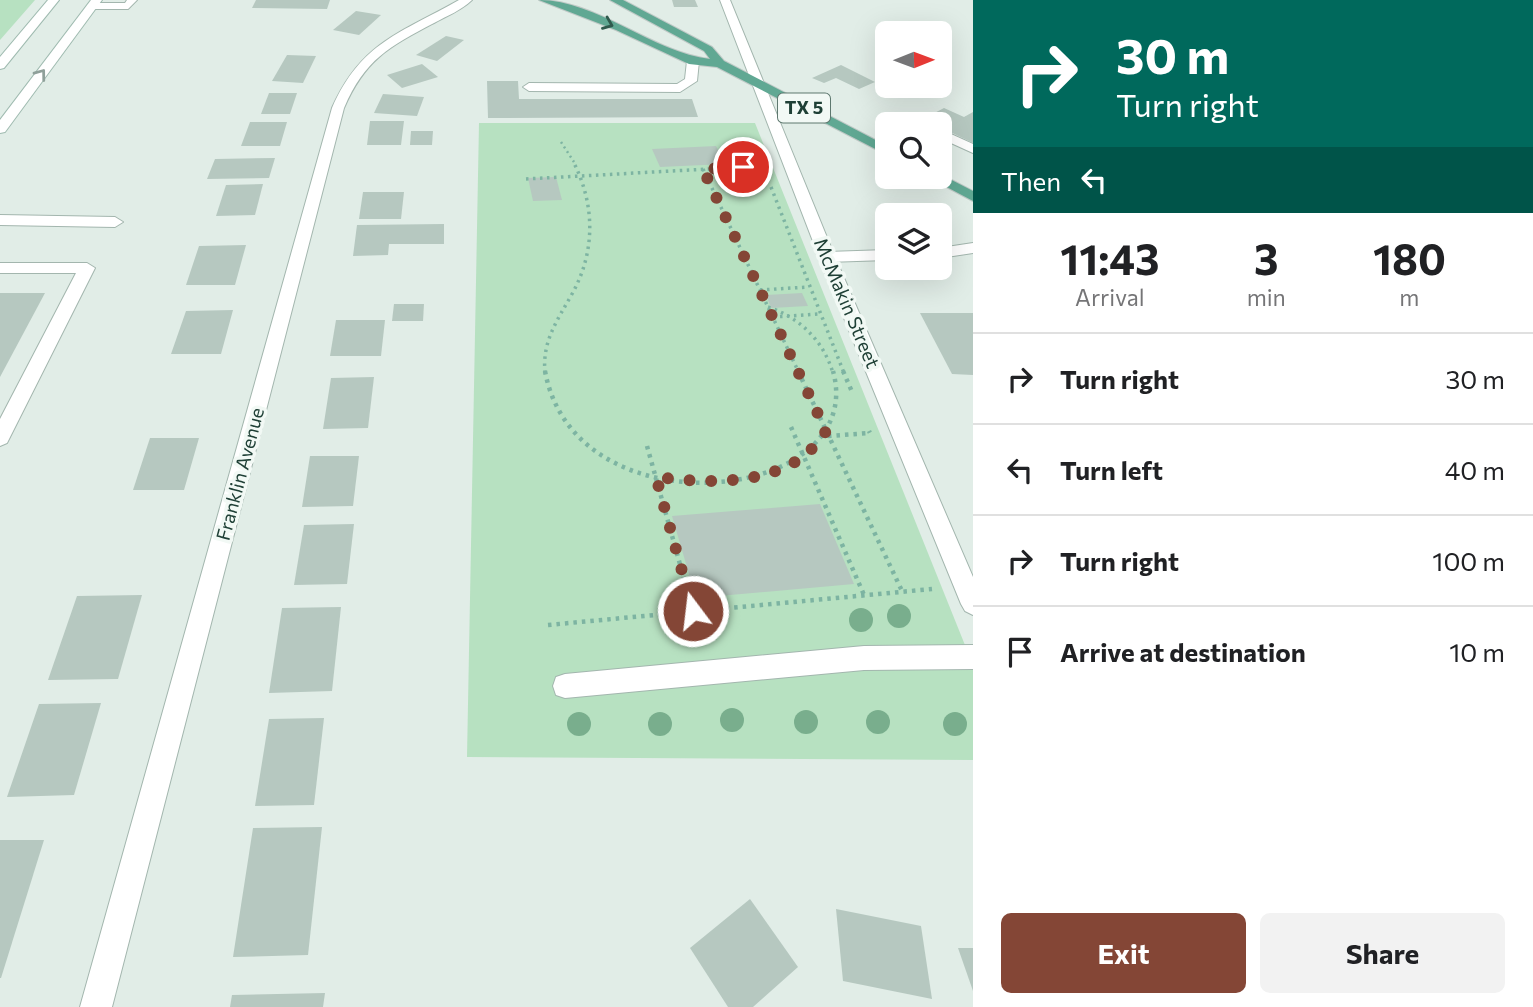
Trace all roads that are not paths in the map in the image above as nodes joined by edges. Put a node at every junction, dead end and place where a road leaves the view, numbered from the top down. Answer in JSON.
{"nodes":[{"id":1,"x":54,"y":0,"type":"edge"},
{"id":2,"x":132,"y":0,"type":"edge"},
{"id":3,"x":544,"y":0,"type":"edge"},
{"id":4,"x":615,"y":0,"type":"edge"},
{"id":5,"x":725,"y":0,"type":"edge"},
{"id":6,"x":464,"y":1,"type":"edge"},
{"id":7,"x":95,"y":3,"type":"edge"},
{"id":8,"x":693,"y":61,"type":"junction"},
{"id":9,"x":720,"y":64,"type":"junction"},
{"id":10,"x":0,"y":65,"type":"edge"},
{"id":11,"x":760,"y":85,"type":"junction"},
{"id":12,"x":529,"y":87,"type":"dead end"},
{"id":13,"x":0,"y":129,"type":"edge"},
{"id":14,"x":952,"y":139,"type":"edge"},
{"id":15,"x":875,"y":142,"type":"edge"},
{"id":16,"x":973,"y":149,"type":"edge"},
{"id":17,"x":952,"y":186,"type":"edge"},
{"id":18,"x":973,"y":197,"type":"edge"},
{"id":19,"x":0,"y":220,"type":"edge"},
{"id":20,"x":115,"y":222,"type":"dead end"},
{"id":21,"x":973,"y":248,"type":"edge"},
{"id":22,"x":952,"y":252,"type":"edge"},
{"id":23,"x":875,"y":255,"type":"edge"},
{"id":24,"x":827,"y":257,"type":"junction"},
{"id":25,"x":0,"y":268,"type":"edge"},
{"id":26,"x":0,"y":438,"type":"edge"},
{"id":27,"x":973,"y":604,"type":"edge"},
{"id":28,"x":973,"y":657,"type":"edge"},
{"id":29,"x":565,"y":686,"type":"dead end"},
{"id":30,"x":96,"y":1007,"type":"edge"}],
"edges":[{"from":1,"to":10,"type":"street"},
{"from":2,"to":7,"type":"street"},
{"from":3,"to":8,"type":"main road","number":"TX 5","one_way":true},
{"from":4,"to":9,"type":"main road","number":"TX 5"},
{"from":5,"to":11,"type":"street","name":"McMakin Street"},
{"from":6,"to":30,"type":"street","name":"Franklin Avenue"},
{"from":13,"to":7,"type":"street","one_way":true},
{"from":8,"to":9,"type":"main road","number":"TX 5"},
{"from":8,"to":12,"type":"street"},
{"from":9,"to":11,"type":"main road","number":"TX 5"},
{"from":11,"to":15,"type":"main road","number":"TX 5"},
{"from":11,"to":24,"type":"street","name":"McMakin Street"},
{"from":14,"to":16,"type":"street"},
{"from":17,"to":18,"type":"main road"},
{"from":19,"to":20,"type":"street"},
{"from":21,"to":22,"type":"street"},
{"from":23,"to":24,"type":"street"},
{"from":24,"to":27,"type":"street","name":"McMakin Street"},
{"from":25,"to":26,"type":"street"},
{"from":28,"to":29,"type":"street"}]}
